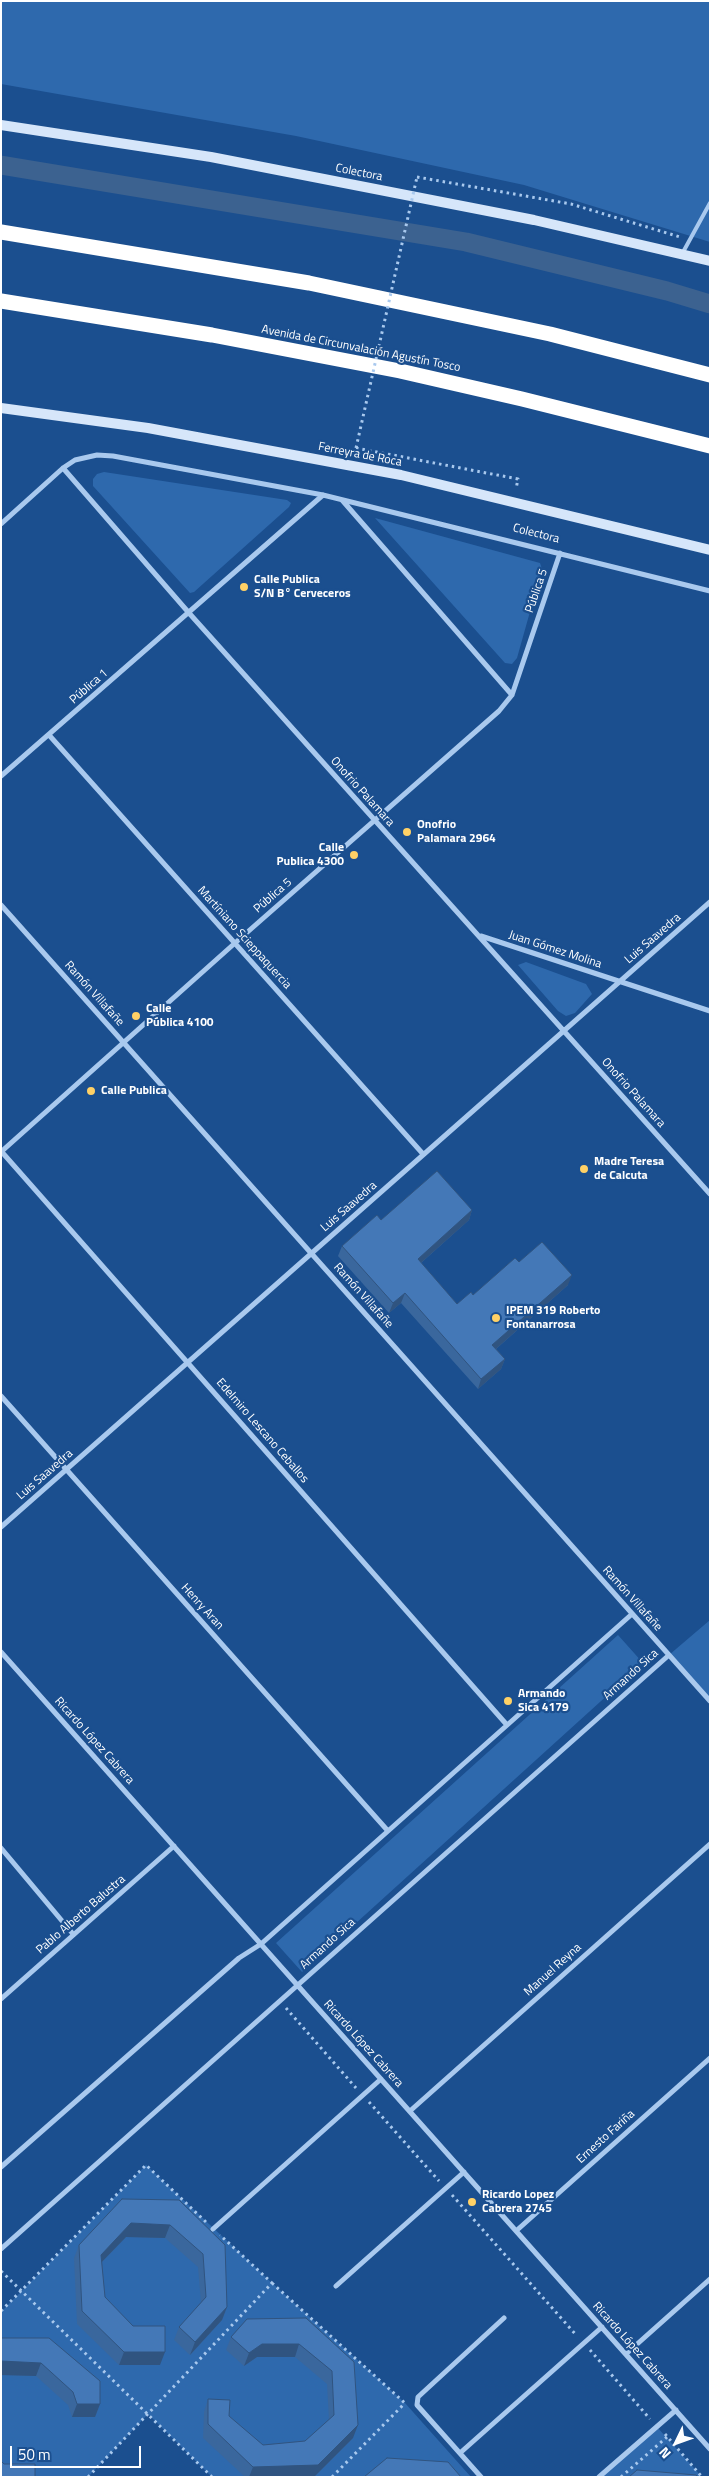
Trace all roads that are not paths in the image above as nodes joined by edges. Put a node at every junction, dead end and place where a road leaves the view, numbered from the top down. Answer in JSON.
{"nodes":[{"id":1,"x":1,"y":125,"type":"edge"},
{"id":2,"x":710,"y":203,"type":"edge"},
{"id":3,"x":1,"y":232,"type":"edge"},
{"id":4,"x":682,"y":254,"type":"junction"},
{"id":5,"x":710,"y":261,"type":"edge"},
{"id":6,"x":1,"y":302,"type":"edge"},
{"id":7,"x":710,"y":375,"type":"edge"},
{"id":8,"x":1,"y":408,"type":"edge"},
{"id":9,"x":710,"y":446,"type":"edge"},
{"id":10,"x":63,"y":468,"type":"junction"},
{"id":11,"x":323,"y":495,"type":"junction"},
{"id":12,"x":342,"y":500,"type":"junction"},
{"id":13,"x":1,"y":524,"type":"edge"},
{"id":14,"x":710,"y":550,"type":"edge"},
{"id":15,"x":560,"y":553,"type":"junction"},
{"id":16,"x":710,"y":591,"type":"edge"},
{"id":17,"x":189,"y":613,"type":"junction"},
{"id":18,"x":512,"y":695,"type":"junction"},
{"id":19,"x":49,"y":735,"type":"junction"},
{"id":20,"x":1,"y":776,"type":"edge"},
{"id":21,"x":375,"y":821,"type":"junction"},
{"id":22,"x":710,"y":902,"type":"edge"},
{"id":23,"x":1,"y":905,"type":"edge"},
{"id":24,"x":480,"y":936,"type":"junction"},
{"id":25,"x":235,"y":942,"type":"junction"},
{"id":26,"x":620,"y":982,"type":"junction"},
{"id":27,"x":710,"y":1011,"type":"edge"},
{"id":28,"x":564,"y":1031,"type":"junction"},
{"id":29,"x":124,"y":1042,"type":"junction"},
{"id":30,"x":2,"y":1152,"type":"edge"},
{"id":31,"x":423,"y":1154,"type":"junction"},
{"id":32,"x":710,"y":1194,"type":"edge"},
{"id":33,"x":311,"y":1253,"type":"junction"},
{"id":34,"x":188,"y":1362,"type":"junction"},
{"id":35,"x":1,"y":1396,"type":"edge"},
{"id":36,"x":66,"y":1469,"type":"junction"},
{"id":37,"x":1,"y":1526,"type":"edge"},
{"id":38,"x":632,"y":1614,"type":"junction"},
{"id":39,"x":1,"y":1652,"type":"edge"},
{"id":40,"x":669,"y":1655,"type":"junction"},
{"id":41,"x":710,"y":1701,"type":"edge"},
{"id":42,"x":507,"y":1725,"type":"junction"},
{"id":43,"x":388,"y":1831,"type":"junction"},
{"id":44,"x":710,"y":1844,"type":"edge"},
{"id":45,"x":174,"y":1846,"type":"junction"},
{"id":46,"x":1,"y":1848,"type":"edge"},
{"id":47,"x":73,"y":1934,"type":"junction"},
{"id":48,"x":261,"y":1944,"type":"junction"},
{"id":49,"x":297,"y":1985,"type":"junction"},
{"id":50,"x":1,"y":1999,"type":"edge"},
{"id":51,"x":710,"y":2058,"type":"edge"},
{"id":52,"x":381,"y":2079,"type":"junction"},
{"id":53,"x":410,"y":2111,"type":"junction"},
{"id":54,"x":1,"y":2167,"type":"edge"},
{"id":55,"x":464,"y":2172,"type":"junction"},
{"id":56,"x":213,"y":2229,"type":"road end"},
{"id":57,"x":516,"y":2231,"type":"junction"},
{"id":58,"x":1,"y":2249,"type":"edge"},
{"id":59,"x":710,"y":2279,"type":"edge"},
{"id":60,"x":336,"y":2286,"type":"dead end"},
{"id":61,"x":504,"y":2318,"type":"dead end"},
{"id":62,"x":602,"y":2327,"type":"junction"},
{"id":63,"x":626,"y":2354,"type":"junction"},
{"id":64,"x":676,"y":2410,"type":"junction"},
{"id":65,"x":710,"y":2448,"type":"edge"},
{"id":66,"x":460,"y":2453,"type":"junction"},
{"id":67,"x":481,"y":2477,"type":"edge"},
{"id":68,"x":599,"y":2477,"type":"edge"}],
"edges":[{"from":1,"to":4,"type":"street","name":"Colectora"},
{"from":2,"to":4,"type":"lane"},
{"from":3,"to":7,"type":"highway"},
{"from":4,"to":5,"type":"street","name":"Colectora"},
{"from":6,"to":9,"type":"highway","name":"Avenida de Circunvalación Agustín Tosco"},
{"from":8,"to":14,"type":"street","name":"Ferreyra de Roca"},
{"from":10,"to":11,"type":"street","name":"Colectora"},
{"from":10,"to":13,"type":"street","name":"Colectora"},
{"from":10,"to":17,"type":"street","name":"Onofrio Palamara"},
{"from":11,"to":12,"type":"street","name":"Colectora"},
{"from":11,"to":17,"type":"street","name":"Pública 1"},
{"from":12,"to":15,"type":"street","name":"Colectora"},
{"from":12,"to":18,"type":"street"},
{"from":15,"to":16,"type":"street","name":"Colectora"},
{"from":15,"to":18,"type":"street","name":"Pública 5"},
{"from":17,"to":19,"type":"street","name":"Pública 1"},
{"from":17,"to":21,"type":"street","name":"Onofrio Palamara"},
{"from":18,"to":21,"type":"street","name":"Pública 5"},
{"from":19,"to":20,"type":"street","name":"Pública 1"},
{"from":19,"to":25,"type":"street","name":"Martíniano Scieppaquercia"},
{"from":21,"to":24,"type":"street","name":"Onofrio Palamara"},
{"from":21,"to":25,"type":"street","name":"Pública 5"},
{"from":22,"to":26,"type":"street","name":"Luis Saavedra"},
{"from":23,"to":29,"type":"street","name":"Ramón Villafañe"},
{"from":24,"to":26,"type":"street","name":"Juan Gómez Molina"},
{"from":24,"to":28,"type":"street","name":"Onofrio Palamara"},
{"from":25,"to":29,"type":"street","name":"Pública 5"},
{"from":25,"to":31,"type":"street","name":"Martíniano Scieppaquercia"},
{"from":26,"to":27,"type":"street","name":"Juan Gómez Molina"},
{"from":26,"to":28,"type":"street","name":"Luis Saavedra"},
{"from":28,"to":31,"type":"street","name":"Luis Saavedra"},
{"from":28,"to":32,"type":"street","name":"Onofrio Palamara"},
{"from":29,"to":30,"type":"street","name":"Pública 5"},
{"from":29,"to":33,"type":"street","name":"Ramón Villafañe"},
{"from":30,"to":34,"type":"street","name":"Edelmiro Lescano Ceballos"},
{"from":31,"to":33,"type":"street","name":"Luis Saavedra"},
{"from":33,"to":34,"type":"street","name":"Luis Saavedra"},
{"from":33,"to":38,"type":"street","name":"Ramón Villafañe"},
{"from":34,"to":36,"type":"street","name":"Luis Saavedra"},
{"from":34,"to":42,"type":"street","name":"Edelmiro Lescano Ceballos"},
{"from":35,"to":36,"type":"street","name":"Henry Aran"},
{"from":36,"to":37,"type":"street","name":"Luis Saavedra"},
{"from":36,"to":43,"type":"street","name":"Henry Aran"},
{"from":38,"to":40,"type":"street","name":"Ramón Villafañe"},
{"from":38,"to":42,"type":"street"},
{"from":39,"to":45,"type":"street","name":"Ricardo López Cabrera"},
{"from":40,"to":41,"type":"street","name":"Ramón Villafañe"},
{"from":40,"to":49,"type":"street","name":"Armando Sica"},
{"from":42,"to":43,"type":"street"},
{"from":43,"to":48,"type":"street"},
{"from":44,"to":53,"type":"street","name":"Manuel Reyna"},
{"from":45,"to":47,"type":"street","name":"Pablo Alberto Balustra"},
{"from":45,"to":48,"type":"street","name":"Ricardo López Cabrera"},
{"from":46,"to":47,"type":"street"},
{"from":47,"to":50,"type":"street","name":"Pablo Alberto Balustra"},
{"from":48,"to":49,"type":"street","name":"Ricardo López Cabrera"},
{"from":48,"to":54,"type":"street"},
{"from":49,"to":52,"type":"street","name":"Ricardo López Cabrera"},
{"from":49,"to":58,"type":"street","name":"Armando Sica"},
{"from":51,"to":57,"type":"street","name":"Ernesto Fariña"},
{"from":52,"to":53,"type":"street","name":"Ricardo López Cabrera"},
{"from":52,"to":56,"type":"street"},
{"from":53,"to":55,"type":"street","name":"Ricardo López Cabrera"},
{"from":55,"to":57,"type":"street","name":"Ricardo López Cabrera"},
{"from":55,"to":60,"type":"street"},
{"from":57,"to":62,"type":"street","name":"Ricardo López Cabrera"},
{"from":59,"to":63,"type":"street"},
{"from":61,"to":66,"type":"street"},
{"from":62,"to":63,"type":"street","name":"Ricardo López Cabrera"},
{"from":62,"to":66,"type":"street"},
{"from":63,"to":64,"type":"street","name":"Ricardo López Cabrera"},
{"from":64,"to":65,"type":"street","name":"Ricardo López Cabrera"},
{"from":64,"to":68,"type":"street"},
{"from":66,"to":67,"type":"street"}]}
